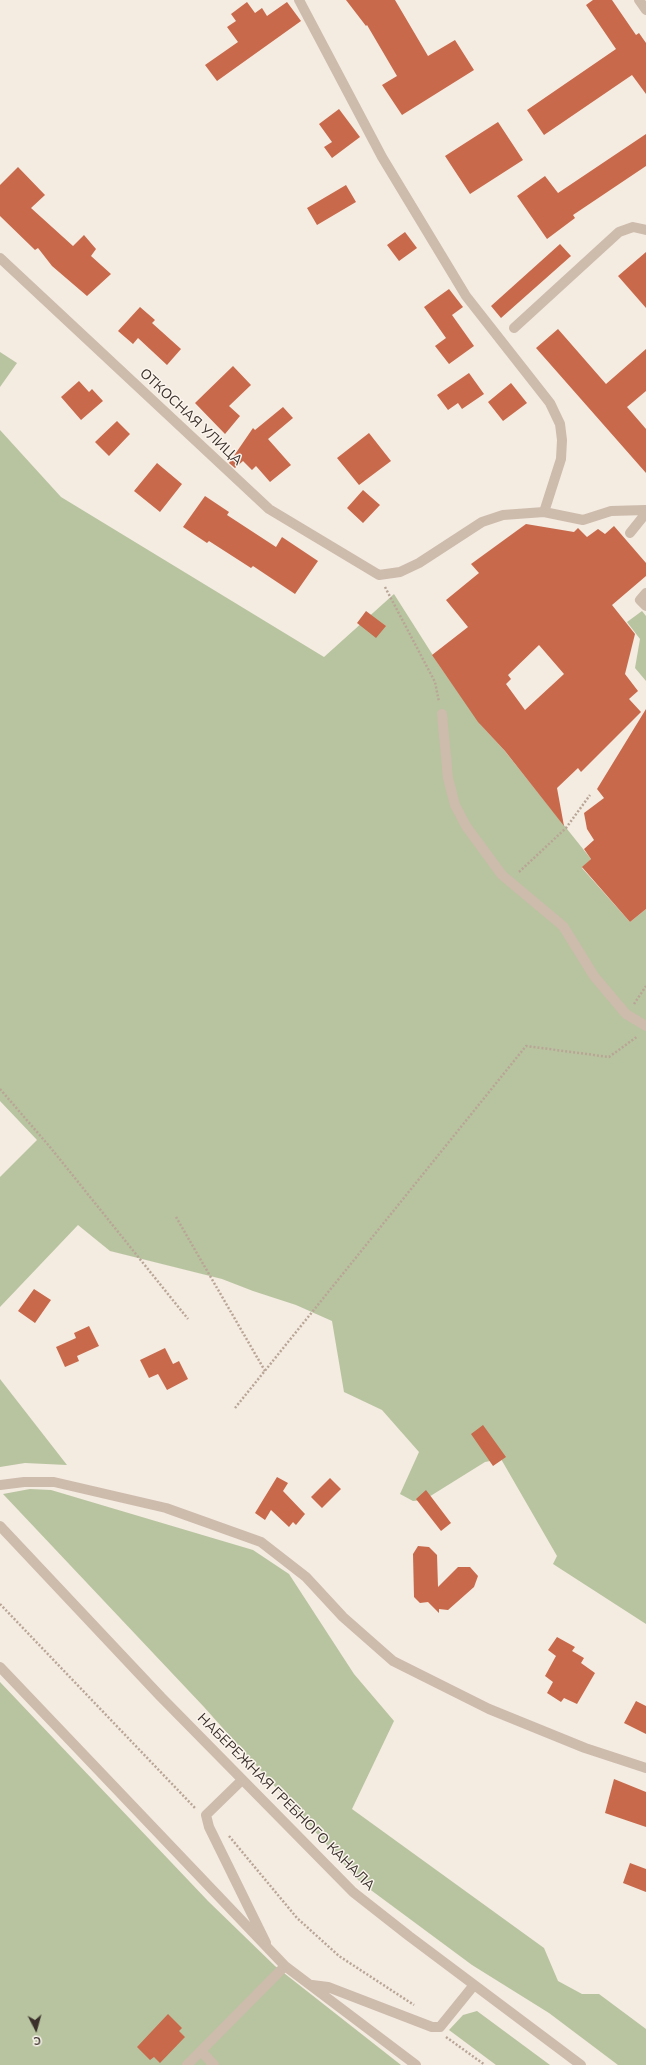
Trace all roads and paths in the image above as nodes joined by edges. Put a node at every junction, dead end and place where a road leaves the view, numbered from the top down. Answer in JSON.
{"nodes":[{"id":1,"x":299,"y":0,"type":"edge"},
{"id":2,"x":639,"y":0,"type":"edge"},
{"id":3,"x":646,"y":10,"type":"edge"},
{"id":4,"x":646,"y":230,"type":"edge"},
{"id":5,"x":0,"y":258,"type":"edge"},
{"id":6,"x":514,"y":328,"type":"dead end"},
{"id":7,"x":646,"y":511,"type":"edge"},
{"id":8,"x":544,"y":512,"type":"junction"},
{"id":9,"x":630,"y":533,"type":"dead end"},
{"id":10,"x":379,"y":575,"type":"junction"},
{"id":11,"x":646,"y":593,"type":"edge"},
{"id":12,"x":646,"y":606,"type":"edge"},
{"id":13,"x":442,"y":714,"type":"joint"},
{"id":14,"x":590,"y":795,"type":"dead end"},
{"id":15,"x":510,"y":881,"type":"junction"},
{"id":16,"x":646,"y":986,"type":"edge"},
{"id":17,"x":626,"y":1014,"type":"junction"},
{"id":18,"x":646,"y":1026,"type":"edge"},
{"id":19,"x":640,"y":1035,"type":"dead end"},
{"id":20,"x":0,"y":1089,"type":"edge"},
{"id":21,"x":176,"y":1217,"type":"dead end"},
{"id":22,"x":188,"y":1319,"type":"dead end"},
{"id":23,"x":265,"y":1371,"type":"junction"},
{"id":24,"x":235,"y":1408,"type":"dead end"},
{"id":25,"x":0,"y":1485,"type":"edge"},
{"id":26,"x":0,"y":1526,"type":"edge"},
{"id":27,"x":0,"y":1604,"type":"edge"},
{"id":28,"x":0,"y":1668,"type":"edge"},
{"id":29,"x":646,"y":1768,"type":"edge"},
{"id":30,"x":242,"y":1780,"type":"junction"},
{"id":31,"x":206,"y":1815,"type":"junction"},
{"id":32,"x":227,"y":1833,"type":"dead end"},
{"id":33,"x":268,"y":1949,"type":"junction"},
{"id":34,"x":285,"y":1966,"type":"junction"},
{"id":35,"x":310,"y":1984,"type":"junction"},
{"id":36,"x":474,"y":1985,"type":"junction"},
{"id":37,"x":417,"y":2006,"type":"dead end"},
{"id":38,"x":440,"y":2027,"type":"junction"},
{"id":39,"x":201,"y":2051,"type":"junction"},
{"id":40,"x":187,"y":2065,"type":"edge"},
{"id":41,"x":214,"y":2065,"type":"edge"},
{"id":42,"x":416,"y":2065,"type":"edge"},
{"id":43,"x":485,"y":2065,"type":"edge"},
{"id":44,"x":581,"y":2065,"type":"edge"}],
"edges":[{"from":1,"to":8,"type":"street"},
{"from":2,"to":3,"type":"street"},
{"from":4,"to":6,"type":"street"},
{"from":5,"to":10,"type":"street","name":"ОТКОСНАЯ УЛИЦА"},
{"from":7,"to":8,"type":"street"},
{"from":7,"to":9,"type":"street"},
{"from":8,"to":10,"type":"street"},
{"from":10,"to":13,"type":"path"},
{"from":11,"to":12,"type":"street"},
{"from":13,"to":15,"type":"street"},
{"from":14,"to":15,"type":"path"},
{"from":15,"to":17,"type":"street"},
{"from":16,"to":17,"type":"path"},
{"from":17,"to":18,"type":"street"},
{"from":19,"to":23,"type":"path"},
{"from":20,"to":22,"type":"path"},
{"from":21,"to":23,"type":"path"},
{"from":23,"to":24,"type":"path"},
{"from":25,"to":29,"type":"street"},
{"from":26,"to":30,"type":"street","name":"НАБЕРЕЖНАЯ ГРЕБНОГО КАНАЛА"},
{"from":27,"to":31,"type":"path"},
{"from":28,"to":33,"type":"street"},
{"from":30,"to":31,"type":"street"},
{"from":30,"to":36,"type":"street","name":"НАБЕРЕЖНАЯ ГРЕБНОГО КАНАЛА"},
{"from":31,"to":33,"type":"street"},
{"from":32,"to":37,"type":"path"},
{"from":33,"to":34,"type":"street"},
{"from":34,"to":35,"type":"street"},
{"from":34,"to":39,"type":"street"},
{"from":35,"to":38,"type":"street"},
{"from":35,"to":42,"type":"street"},
{"from":36,"to":38,"type":"street"},
{"from":36,"to":44,"type":"street","name":"НАБЕРЕЖНАЯ ГРЕБНОГО КАНАЛА"},
{"from":38,"to":43,"type":"path"},
{"from":39,"to":40,"type":"street"},
{"from":39,"to":41,"type":"street"}]}
